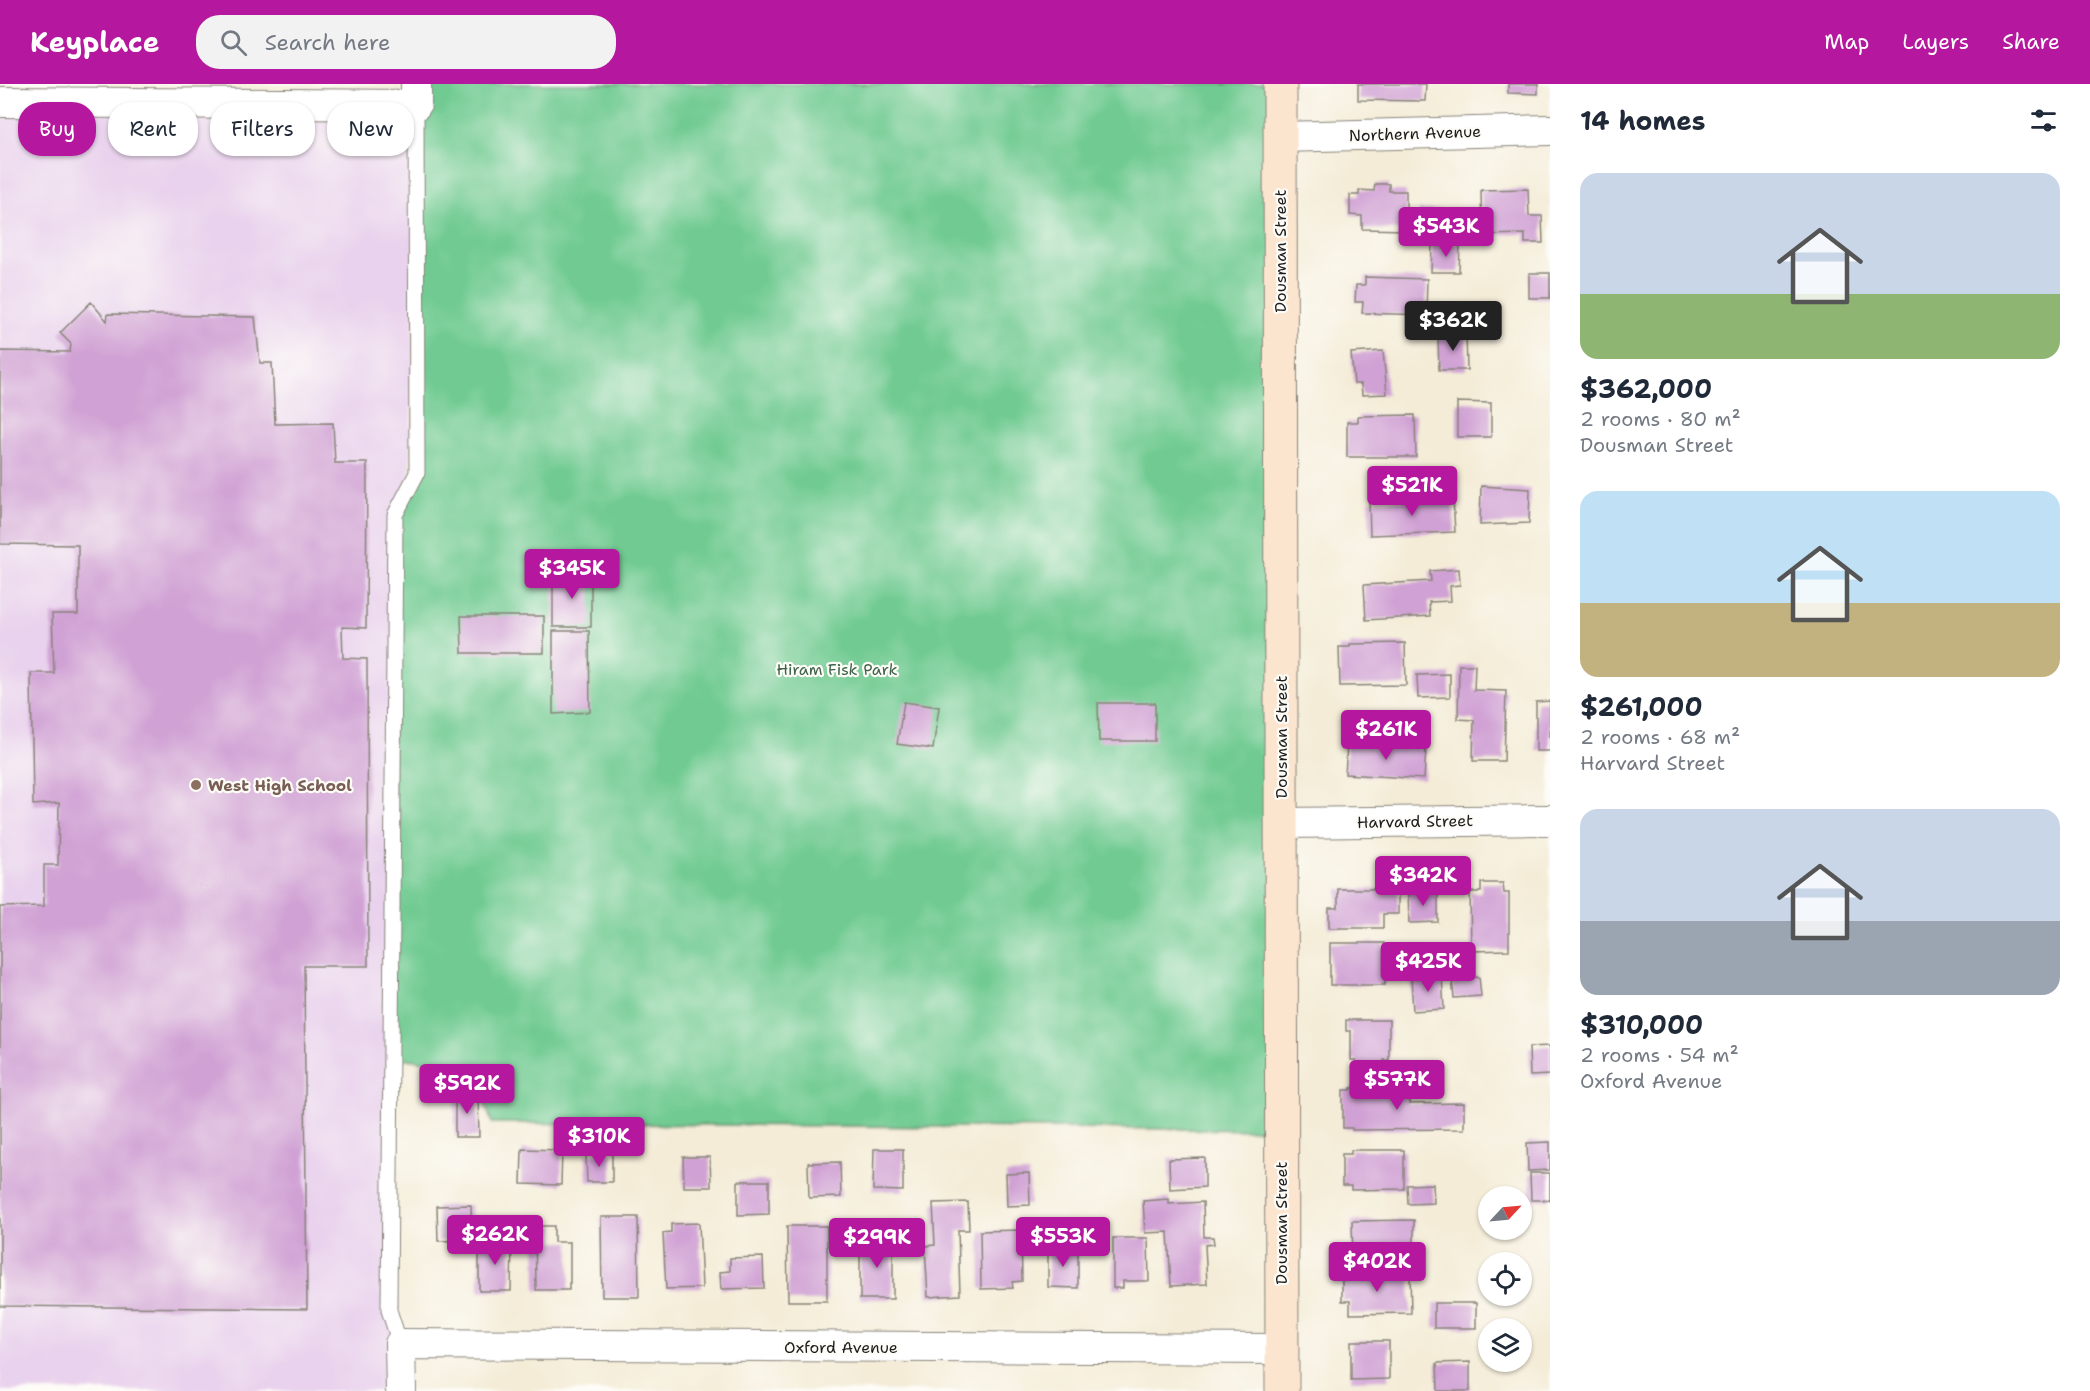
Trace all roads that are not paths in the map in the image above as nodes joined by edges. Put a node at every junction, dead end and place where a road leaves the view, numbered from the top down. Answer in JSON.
{"nodes":[{"id":1,"x":1280,"y":84,"type":"edge"},
{"id":2,"x":416,"y":95,"type":"edge"},
{"id":3,"x":0,"y":102,"type":"edge"},
{"id":4,"x":1550,"y":130,"type":"edge"},
{"id":5,"x":1280,"y":137,"type":"junction"},
{"id":6,"x":1550,"y":820,"type":"edge"},
{"id":7,"x":1281,"y":823,"type":"junction"},
{"id":8,"x":400,"y":1344,"type":"junction"},
{"id":9,"x":1282,"y":1349,"type":"junction"},
{"id":10,"x":401,"y":1391,"type":"edge"},
{"id":11,"x":1282,"y":1391,"type":"edge"}],
"edges":[{"from":1,"to":5,"type":"street","name":"Dousman Street"},
{"from":2,"to":3,"type":"street"},
{"from":2,"to":8,"type":"lane"},
{"from":4,"to":5,"type":"street","name":"Northern Avenue"},
{"from":5,"to":7,"type":"street","name":"Dousman Street"},
{"from":6,"to":7,"type":"street","name":"Harvard Street"},
{"from":7,"to":9,"type":"street","name":"Dousman Street"},
{"from":8,"to":9,"type":"street","name":"Oxford Avenue"},
{"from":8,"to":10,"type":"street"},
{"from":9,"to":11,"type":"street","name":"Dousman Street"}]}
